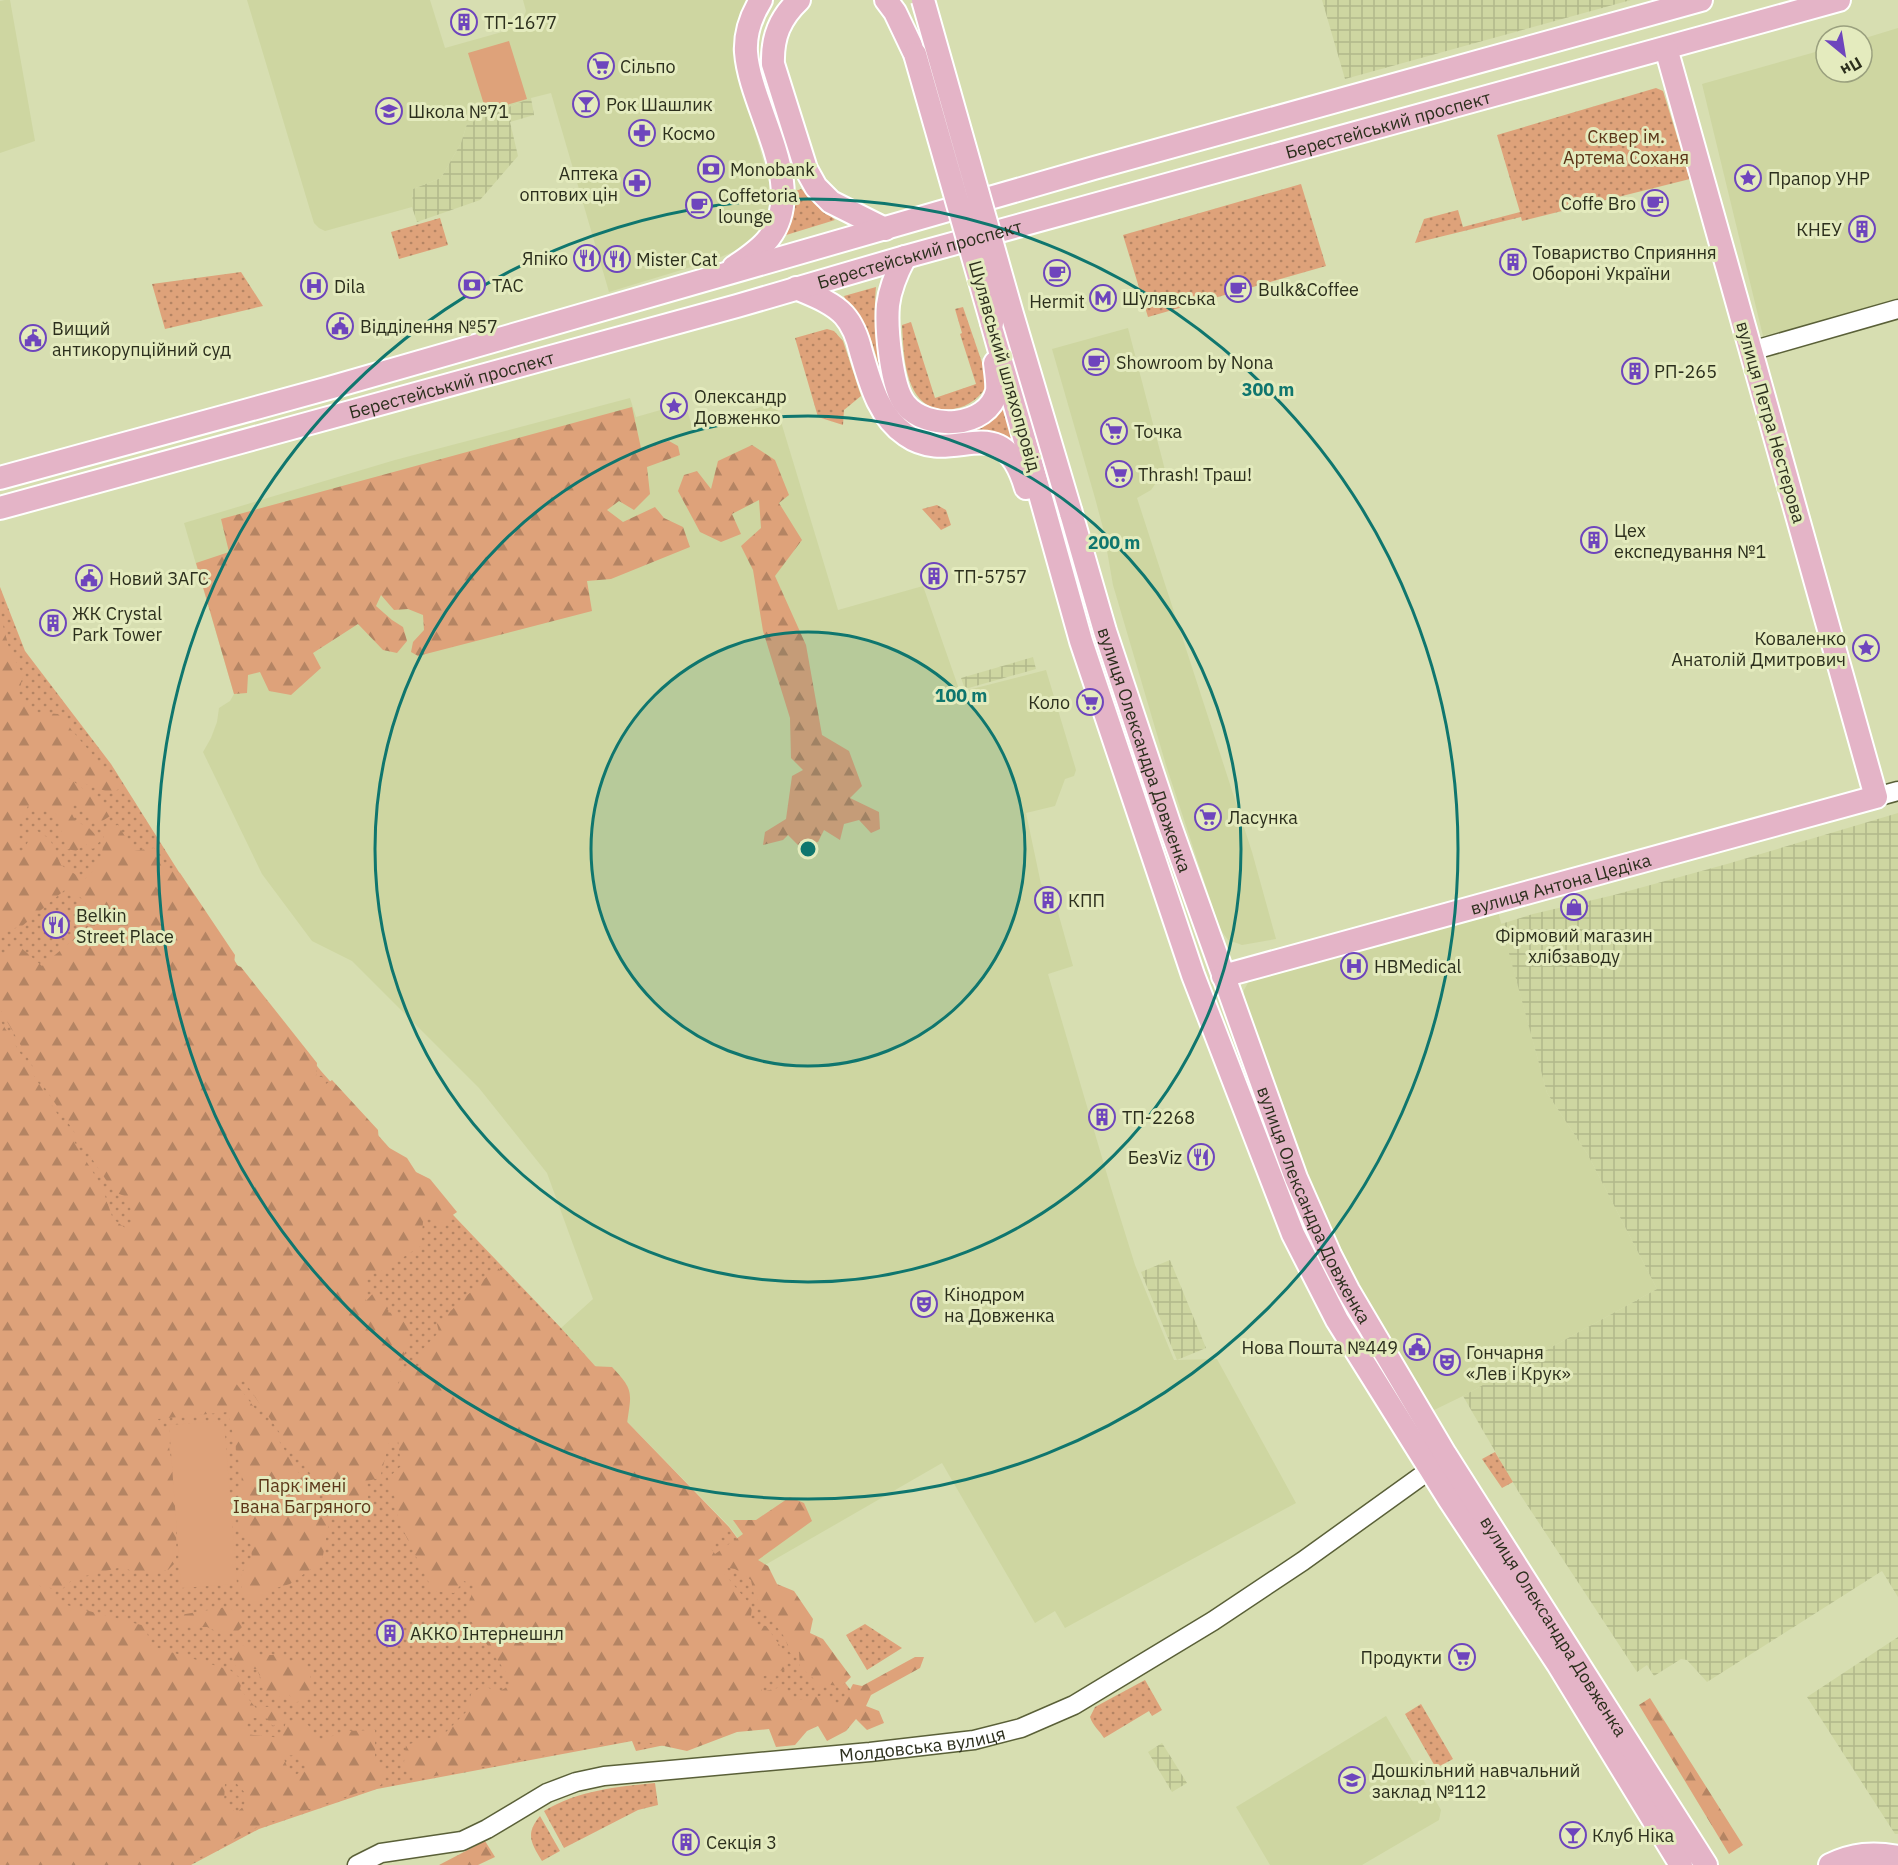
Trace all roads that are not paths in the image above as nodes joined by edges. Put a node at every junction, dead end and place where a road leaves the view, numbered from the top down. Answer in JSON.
{"nodes":[{"id":1,"x":761,"y":0,"type":"edge"},
{"id":2,"x":799,"y":0,"type":"edge"},
{"id":3,"x":886,"y":0,"type":"edge"},
{"id":4,"x":900,"y":0,"type":"edge"},
{"id":5,"x":923,"y":0,"type":"edge"},
{"id":6,"x":1701,"y":0,"type":"edge"},
{"id":7,"x":1839,"y":0,"type":"edge"},
{"id":8,"x":1666,"y":48,"type":"junction"},
{"id":9,"x":915,"y":54,"type":"junction"},
{"id":10,"x":885,"y":229,"type":"junction"},
{"id":11,"x":905,"y":257,"type":"junction"},
{"id":12,"x":717,"y":277,"type":"junction"},
{"id":13,"x":796,"y":288,"type":"junction"},
{"id":14,"x":1898,"y":309,"type":"edge"},
{"id":15,"x":992,"y":323,"type":"junction"},
{"id":16,"x":1751,"y":351,"type":"junction"},
{"id":17,"x":0,"y":478,"type":"edge"},
{"id":18,"x":0,"y":508,"type":"edge"},
{"id":19,"x":1071,"y":513,"type":"joint"},
{"id":20,"x":1050,"y":524,"type":"joint"},
{"id":21,"x":1081,"y":641,"type":"junction"},
{"id":22,"x":1898,"y":790,"type":"edge"},
{"id":23,"x":1876,"y":797,"type":"junction"},
{"id":24,"x":1223,"y":976,"type":"junction"},
{"id":25,"x":1431,"y":1469,"type":"junction"},
{"id":26,"x":1898,"y":1857,"type":"edge"},
{"id":27,"x":357,"y":1865,"type":"edge"},
{"id":28,"x":1681,"y":1865,"type":"edge"},
{"id":29,"x":1706,"y":1865,"type":"edge"},
{"id":30,"x":1830,"y":1865,"type":"edge"}],
"edges":[{"from":1,"to":12,"type":"main road"},
{"from":2,"to":10,"type":"main road"},
{"from":3,"to":9,"type":"main road"},
{"from":4,"to":9,"type":"main road","name":"Шулявський шляхопровід"},
{"from":5,"to":19,"type":"main road","name":"Шулявський шляхопровід","bridge":true},
{"from":6,"to":10,"type":"main road","name":"Берестейський проспект"},
{"from":7,"to":8,"type":"main road","name":"Берестейський проспект"},
{"from":8,"to":11,"type":"main road","name":"Берестейський проспект"},
{"from":8,"to":16,"type":"main road","name":"вулиця Петра Нестерова"},
{"from":9,"to":15,"type":"main road","name":"Шулявський шляхопровід","bridge":true},
{"from":10,"to":12,"type":"main road","name":"Берестейський проспект"},
{"from":11,"to":13,"type":"main road","name":"Берестейський проспект"},
{"from":11,"to":15,"type":"main road"},
{"from":12,"to":17,"type":"main road","name":"Берестейський проспект"},
{"from":13,"to":18,"type":"main road","name":"Берестейський проспект"},
{"from":13,"to":21,"type":"main road"},
{"from":14,"to":16,"type":"street"},
{"from":15,"to":20,"type":"main road","name":"Шулявський шляхопровід"},
{"from":16,"to":23,"type":"main road","name":"вулиця Петра Нестерова"},
{"from":19,"to":24,"type":"main road","name":"вулиця Олександра Довженка"},
{"from":20,"to":21,"type":"main road","name":"вулиця Олександра Довженка"},
{"from":21,"to":25,"type":"main road","name":"вулиця Олександра Довженка"},
{"from":22,"to":23,"type":"street","name":"вулиця Антона Цедіка"},
{"from":23,"to":24,"type":"main road","name":"вулиця Антона Цедіка"},
{"from":24,"to":29,"type":"main road","name":"вулиця Олександра Довженка"},
{"from":25,"to":27,"type":"street","name":"Молдовська вулиця"},
{"from":25,"to":28,"type":"main road","name":"вулиця Олександра Довженка"},
{"from":26,"to":30,"type":"main road"}]}
